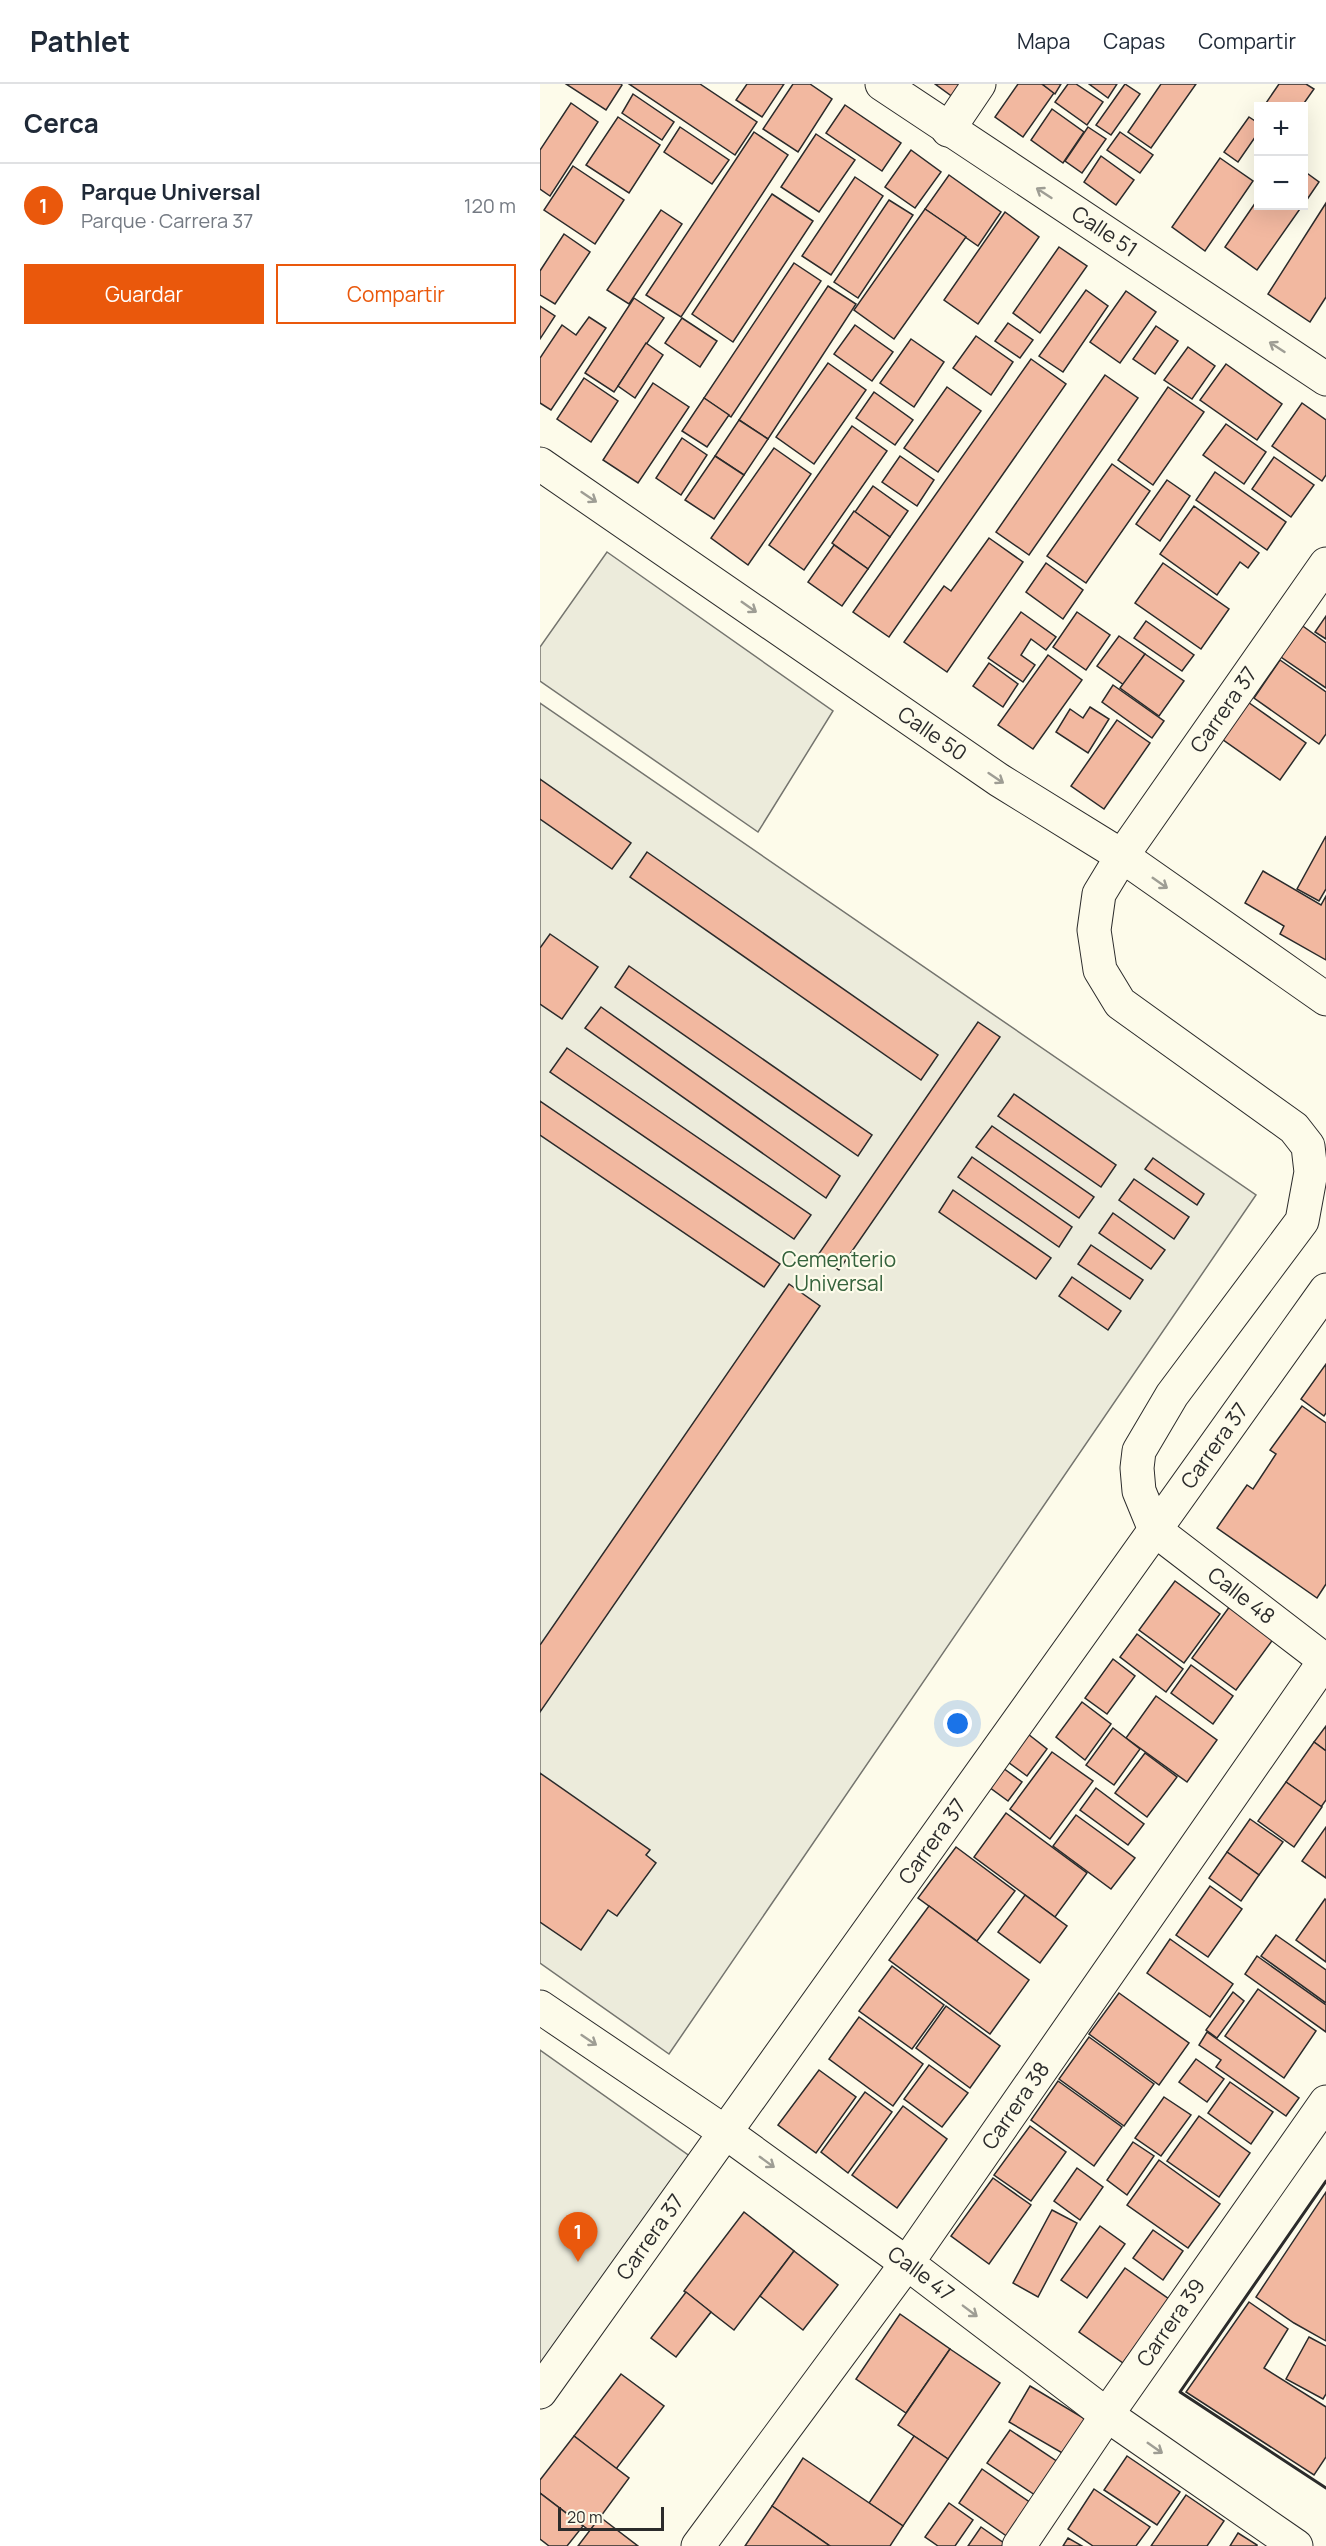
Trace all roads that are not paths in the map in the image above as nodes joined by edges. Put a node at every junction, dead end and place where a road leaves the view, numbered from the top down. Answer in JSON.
{"nodes":[{"id":1,"x":882,"y":84,"type":"edge"},
{"id":2,"x":979,"y":84,"type":"edge"},
{"id":3,"x":948,"y":130,"type":"junction"},
{"id":4,"x":1326,"y":379,"type":"edge"},
{"id":5,"x":540,"y":464,"type":"edge"},
{"id":6,"x":1326,"y":564,"type":"edge"},
{"id":7,"x":1122,"y":856,"type":"junction"},
{"id":8,"x":1326,"y":999,"type":"edge"},
{"id":9,"x":1326,"y":1290,"type":"edge"},
{"id":10,"x":1155,"y":1530,"type":"junction"},
{"id":11,"x":1326,"y":1660,"type":"edge"},
{"id":12,"x":540,"y":2007,"type":"edge"},
{"id":13,"x":1326,"y":2102,"type":"edge"},
{"id":14,"x":725,"y":2132,"type":"junction"},
{"id":15,"x":907,"y":2263,"type":"junction"},
{"id":16,"x":540,"y":2392,"type":"edge"},
{"id":17,"x":1107,"y":2415,"type":"junction"},
{"id":18,"x":698,"y":2546,"type":"edge"},
{"id":19,"x":1019,"y":2546,"type":"edge"},
{"id":20,"x":1296,"y":2546,"type":"edge"}],
"edges":[{"from":1,"to":3,"type":"street","name":"Calle 51"},
{"from":2,"to":3,"type":"street"},
{"from":4,"to":3,"type":"street","name":"Calle 51","one_way":true},
{"from":5,"to":7,"type":"street","name":"Calle 50","one_way":true},
{"from":6,"to":7,"type":"street","name":"Carrera 37"},
{"from":7,"to":8,"type":"street","name":"Calle 50","one_way":true},
{"from":7,"to":10,"type":"street","name":"Carrera 37"},
{"from":9,"to":10,"type":"street","name":"Carrera 37"},
{"from":10,"to":11,"type":"street","name":"Calle 48"},
{"from":10,"to":14,"type":"street","name":"Carrera 37"},
{"from":11,"to":15,"type":"street","name":"Carrera 38"},
{"from":12,"to":14,"type":"street","name":"Calle 47","one_way":true},
{"from":13,"to":17,"type":"street","name":"Carrera 39"},
{"from":14,"to":15,"type":"street","name":"Calle 47","one_way":true},
{"from":14,"to":16,"type":"street","name":"Carrera 37"},
{"from":15,"to":17,"type":"street","name":"Calle 47","one_way":true},
{"from":15,"to":18,"type":"street","name":"Carrera 38"},
{"from":17,"to":19,"type":"street","name":"Carrera 39"},
{"from":17,"to":20,"type":"street","name":"Calle 47","one_way":true}]}
